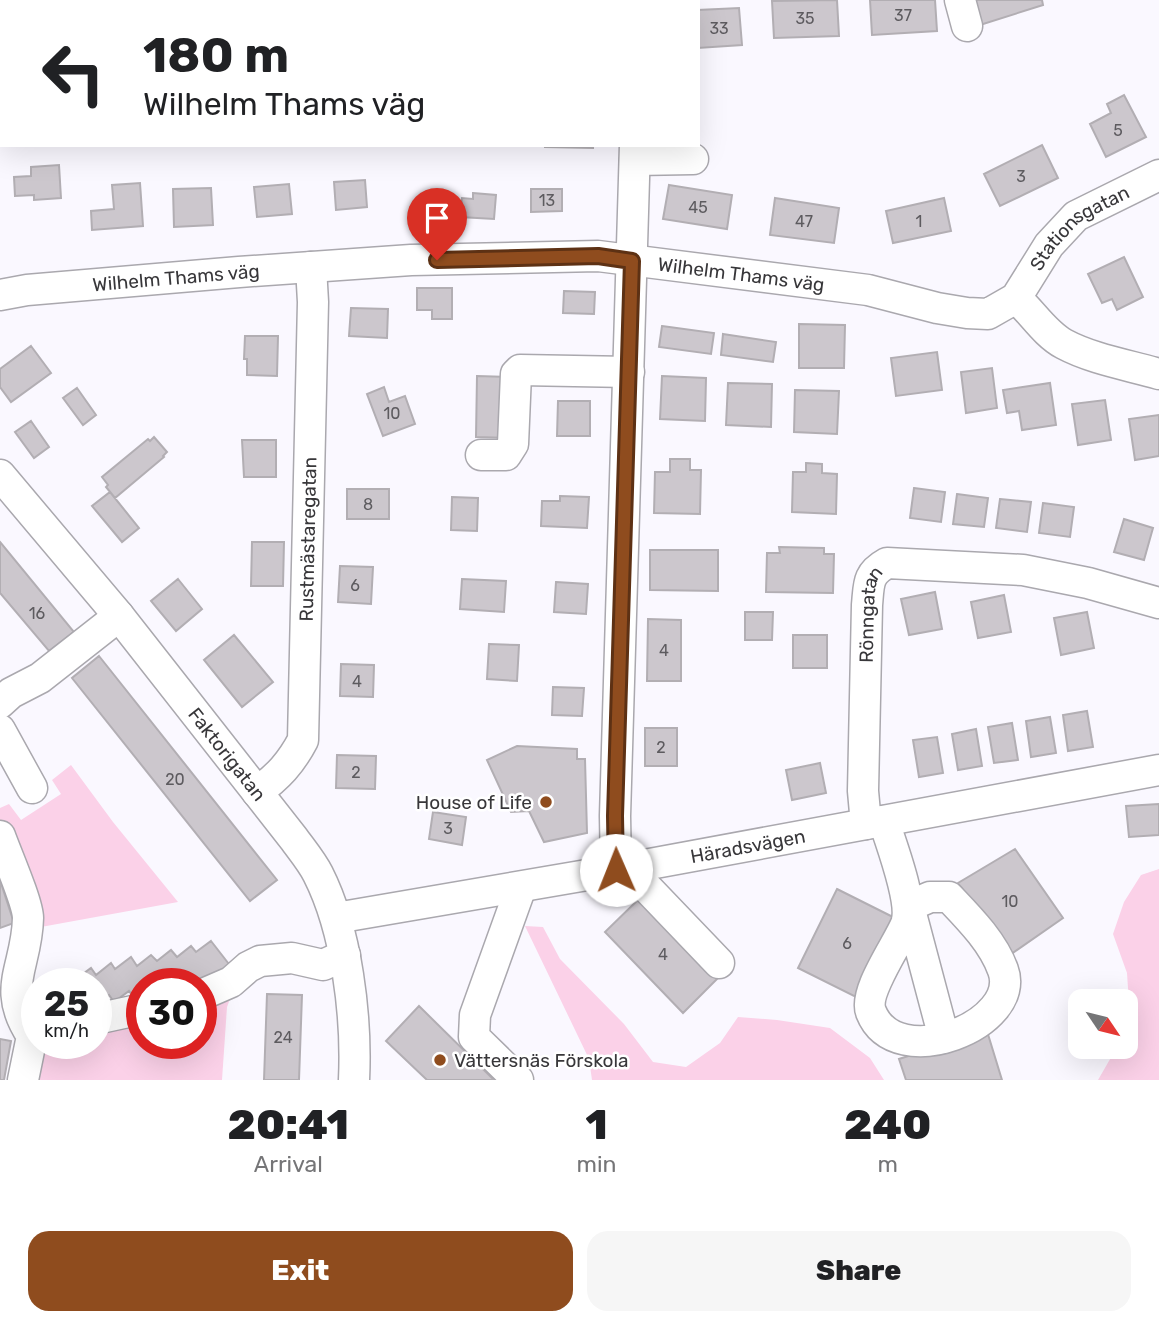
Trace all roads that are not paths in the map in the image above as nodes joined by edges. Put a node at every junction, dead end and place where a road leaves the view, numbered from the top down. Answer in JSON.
{"nodes":[{"id":1,"x":635,"y":153,"type":"edge"},
{"id":2,"x":693,"y":159,"type":"dead end"},
{"id":3,"x":1159,"y":175,"type":"edge"},
{"id":4,"x":632,"y":261,"type":"junction"},
{"id":5,"x":312,"y":267,"type":"junction"},
{"id":6,"x":0,"y":295,"type":"edge"},
{"id":7,"x":1016,"y":298,"type":"junction"},
{"id":8,"x":629,"y":372,"type":"junction"},
{"id":9,"x":1159,"y":374,"type":"edge"},
{"id":10,"x":481,"y":455,"type":"dead end"},
{"id":11,"x":0,"y":475,"type":"edge"},
{"id":12,"x":1159,"y":603,"type":"edge"},
{"id":13,"x":119,"y":616,"type":"junction"},
{"id":14,"x":0,"y":704,"type":"edge"},
{"id":15,"x":0,"y":730,"type":"edge"},
{"id":16,"x":1159,"y":770,"type":"edge"},
{"id":17,"x":32,"y":788,"type":"dead end"},
{"id":18,"x":257,"y":792,"type":"junction"},
{"id":19,"x":875,"y":822,"type":"junction"},
{"id":20,"x":0,"y":836,"type":"edge"},
{"id":21,"x":622,"y":869,"type":"junction"},
{"id":22,"x":522,"y":887,"type":"junction"},
{"id":23,"x":909,"y":906,"type":"junction"},
{"id":24,"x":336,"y":918,"type":"junction"},
{"id":25,"x":345,"y":955,"type":"junction"},
{"id":26,"x":719,"y":963,"type":"dead end"},
{"id":27,"x":217,"y":988,"type":"edge"},
{"id":28,"x":21,"y":1020,"type":"edge"},
{"id":29,"x":944,"y":1038,"type":"junction"},
{"id":30,"x":28,"y":1059,"type":"edge"},
{"id":31,"x":23,"y":1080,"type":"edge"},
{"id":32,"x":354,"y":1080,"type":"edge"},
{"id":33,"x":518,"y":1080,"type":"edge"}],
"edges":[{"from":1,"to":2,"type":"street"},
{"from":1,"to":4,"type":"street"},
{"from":3,"to":7,"type":"street","name":"Stationsgatan"},
{"from":4,"to":5,"type":"street","name":"Wilhelm Thams väg"},
{"from":4,"to":7,"type":"street","name":"Wilhelm Thams väg"},
{"from":4,"to":8,"type":"street"},
{"from":5,"to":6,"type":"street","name":"Wilhelm Thams väg"},
{"from":5,"to":18,"type":"street","name":"Rustmästaregatan"},
{"from":7,"to":9,"type":"street"},
{"from":8,"to":10,"type":"street"},
{"from":8,"to":21,"type":"street"},
{"from":11,"to":13,"type":"street","name":"Faktorigatan"},
{"from":12,"to":19,"type":"street","name":"Rönngatan"},
{"from":13,"to":14,"type":"street"},
{"from":13,"to":18,"type":"street","name":"Faktorigatan"},
{"from":15,"to":17,"type":"street"},
{"from":16,"to":19,"type":"street","name":"Häradsvägen"},
{"from":18,"to":24,"type":"street","name":"Faktorigatan"},
{"from":19,"to":21,"type":"street","name":"Häradsvägen"},
{"from":19,"to":23,"type":"street"},
{"from":20,"to":28,"type":"street"},
{"from":21,"to":22,"type":"street","name":"Häradsvägen"},
{"from":21,"to":26,"type":"street"},
{"from":22,"to":24,"type":"street","name":"Häradsvägen"},
{"from":22,"to":33,"type":"street"},
{"from":23,"to":29,"type":"street"},
{"from":23,"to":29,"type":"street"},
{"from":23,"to":29,"type":"street"},
{"from":24,"to":25,"type":"street","name":"Faktorigatan"},
{"from":25,"to":27,"type":"street"},
{"from":25,"to":32,"type":"street","name":"Faktorigatan"},
{"from":30,"to":31,"type":"street"}]}
